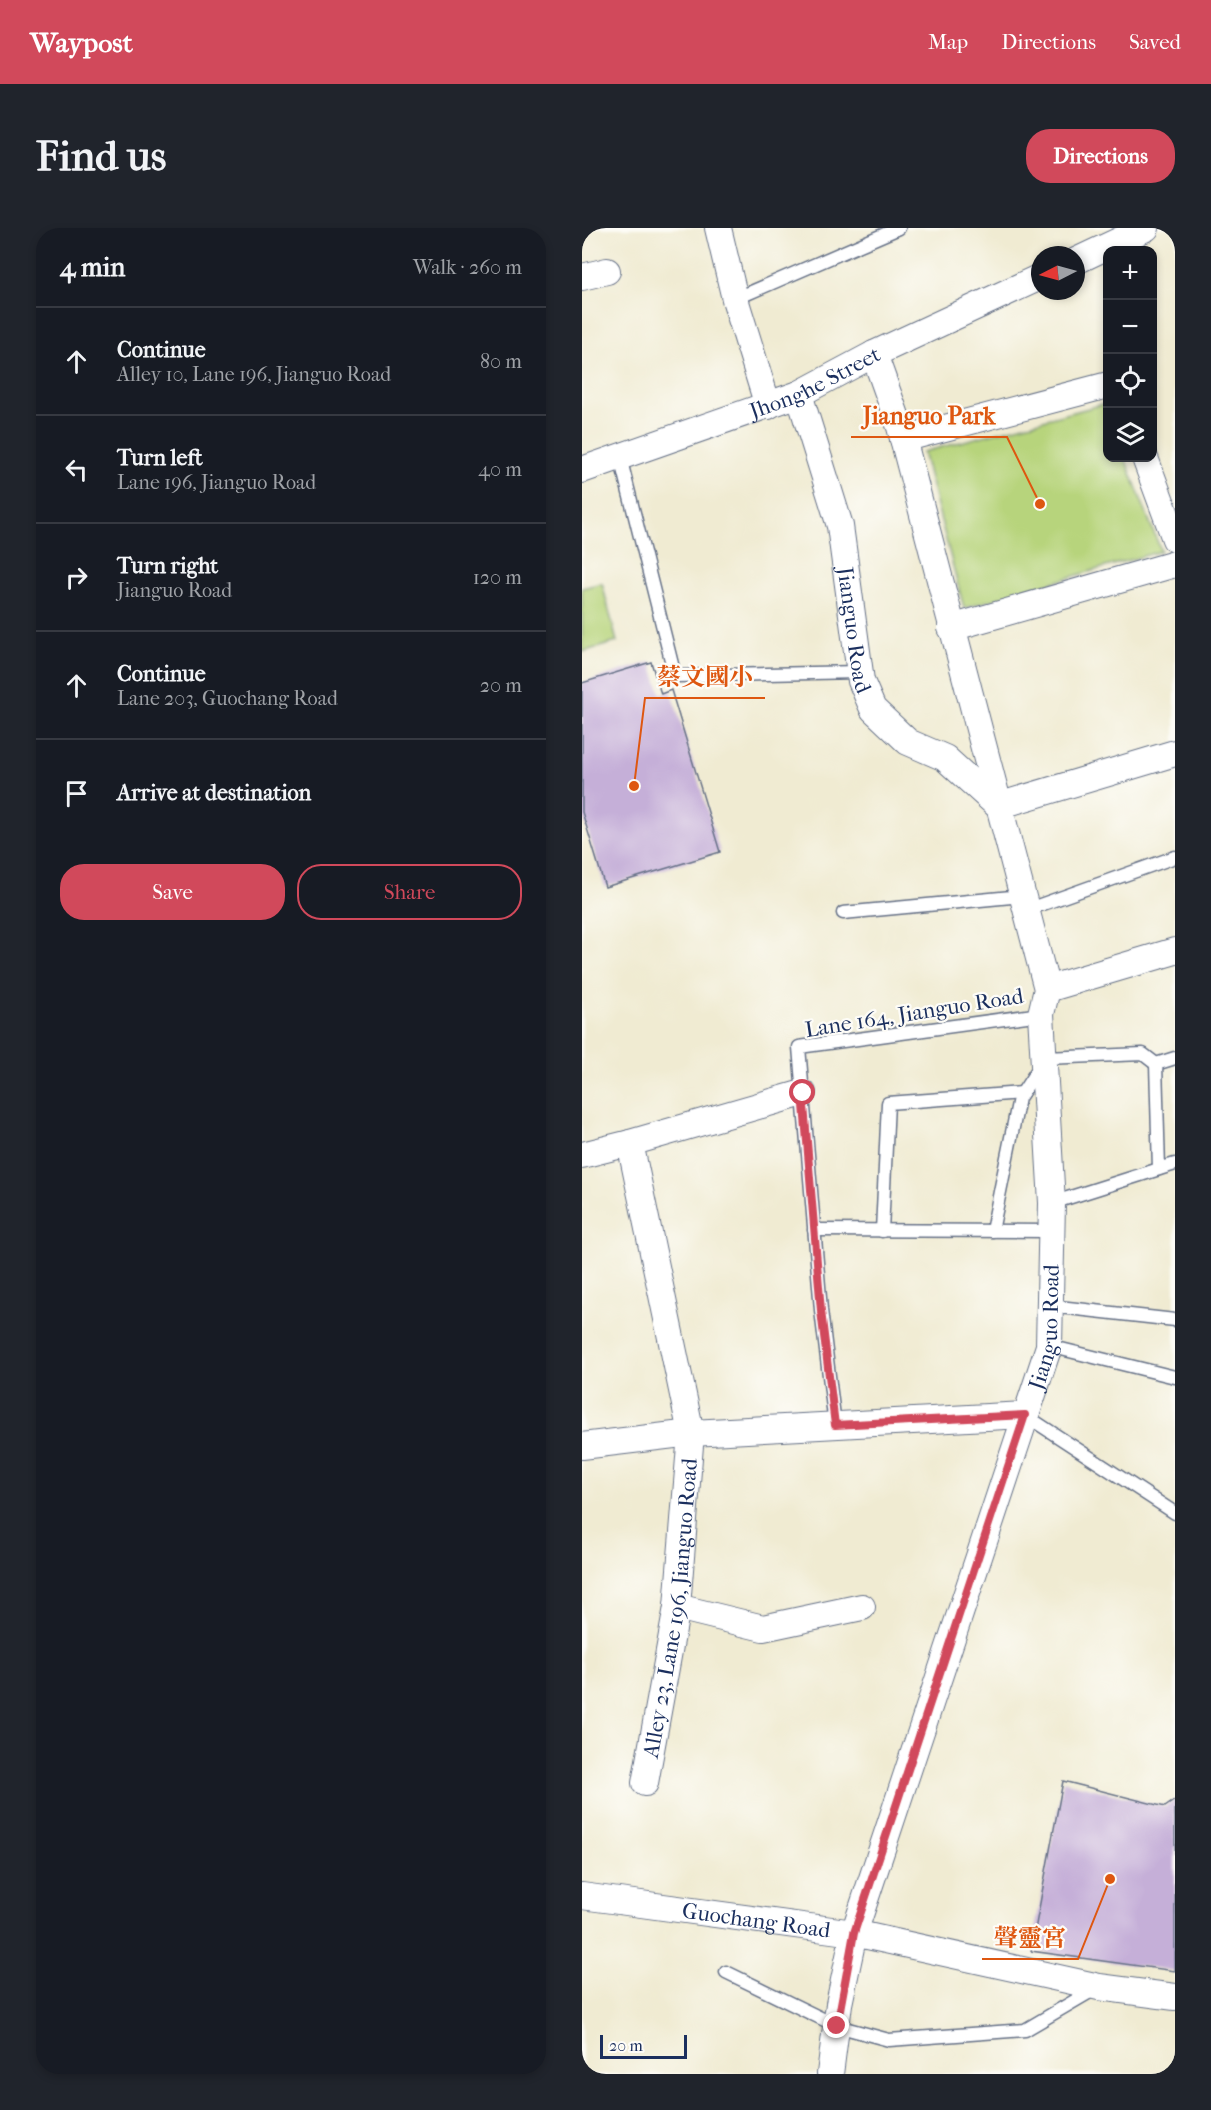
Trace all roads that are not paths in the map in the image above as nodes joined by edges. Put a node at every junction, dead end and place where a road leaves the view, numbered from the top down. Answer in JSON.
{"nodes":[{"id":1,"x":718,"y":228,"type":"edge"},
{"id":2,"x":898,"y":228,"type":"edge"},
{"id":3,"x":1146,"y":228,"type":"edge"},
{"id":4,"x":1085,"y":257,"type":"edge"},
{"id":5,"x":607,"y":271,"type":"dead end"},
{"id":6,"x":582,"y":277,"type":"edge"},
{"id":7,"x":1031,"y":281,"type":"edge"},
{"id":8,"x":735,"y":299,"type":"junction"},
{"id":9,"x":874,"y":354,"type":"junction"},
{"id":10,"x":1103,"y":386,"type":"edge"},
{"id":11,"x":799,"y":394,"type":"junction"},
{"id":12,"x":768,"y":406,"type":"junction"},
{"id":13,"x":903,"y":439,"type":"junction"},
{"id":14,"x":620,"y":457,"type":"junction"},
{"id":15,"x":1146,"y":462,"type":"edge"},
{"id":16,"x":582,"y":470,"type":"edge"},
{"id":17,"x":1175,"y":539,"type":"edge"},
{"id":18,"x":1175,"y":564,"type":"edge"},
{"id":19,"x":951,"y":628,"type":"junction"},
{"id":20,"x":860,"y":672,"type":"junction"},
{"id":21,"x":1175,"y":753,"type":"edge"},
{"id":22,"x":998,"y":806,"type":"junction"},
{"id":23,"x":1175,"y":857,"type":"edge"},
{"id":24,"x":1024,"y":903,"type":"junction"},
{"id":25,"x":843,"y":913,"type":"dead end"},
{"id":26,"x":1175,"y":951,"type":"edge"},
{"id":27,"x":1047,"y":989,"type":"junction"},
{"id":28,"x":1041,"y":1014,"type":"junction"},
{"id":29,"x":1045,"y":1058,"type":"junction"},
{"id":30,"x":1175,"y":1058,"type":"edge"},
{"id":31,"x":1156,"y":1064,"type":"junction"},
{"id":32,"x":803,"y":1093,"type":"junction"},
{"id":33,"x":1022,"y":1093,"type":"junction"},
{"id":34,"x":630,"y":1143,"type":"junction"},
{"id":35,"x":582,"y":1155,"type":"edge"},
{"id":36,"x":1175,"y":1164,"type":"edge"},
{"id":37,"x":1159,"y":1169,"type":"junction"},
{"id":38,"x":1052,"y":1203,"type":"junction"},
{"id":39,"x":814,"y":1230,"type":"junction"},
{"id":40,"x":882,"y":1231,"type":"junction"},
{"id":41,"x":992,"y":1231,"type":"junction"},
{"id":42,"x":1052,"y":1231,"type":"junction"},
{"id":43,"x":1050,"y":1306,"type":"junction"},
{"id":44,"x":1175,"y":1320,"type":"edge"},
{"id":45,"x":1049,"y":1346,"type":"junction"},
{"id":46,"x":1175,"y":1377,"type":"edge"},
{"id":47,"x":1025,"y":1415,"type":"junction"},
{"id":48,"x":835,"y":1425,"type":"junction"},
{"id":49,"x":691,"y":1432,"type":"junction"},
{"id":50,"x":582,"y":1446,"type":"edge"},
{"id":51,"x":1175,"y":1513,"type":"edge"},
{"id":52,"x":677,"y":1607,"type":"junction"},
{"id":53,"x":862,"y":1607,"type":"dead end"},
{"id":54,"x":645,"y":1783,"type":"dead end"},
{"id":55,"x":582,"y":1896,"type":"edge"},
{"id":56,"x":854,"y":1933,"type":"junction"},
{"id":57,"x":726,"y":1972,"type":"dead end"},
{"id":58,"x":1100,"y":1987,"type":"junction"},
{"id":59,"x":1175,"y":1997,"type":"edge"},
{"id":60,"x":837,"y":2026,"type":"junction"},
{"id":61,"x":830,"y":2074,"type":"edge"}],
"edges":[{"from":1,"to":8,"type":"street"},
{"from":2,"to":8,"type":"lane"},
{"from":3,"to":4,"type":"street"},
{"from":5,"to":6,"type":"street"},
{"from":7,"to":9,"type":"street","name":"Jhonghe Street"},
{"from":8,"to":12,"type":"street"},
{"from":9,"to":11,"type":"street","name":"Jhonghe Street"},
{"from":9,"to":13,"type":"street","name":"Jianguo Road"},
{"from":10,"to":13,"type":"street"},
{"from":11,"to":12,"type":"street","name":"Jhonghe Street"},
{"from":11,"to":20,"type":"street","name":"Jianguo Road"},
{"from":12,"to":14,"type":"street","name":"Jhonghe Street"},
{"from":13,"to":19,"type":"street","name":"Jianguo Road"},
{"from":14,"to":16,"type":"street","name":"Jhonghe Street"},
{"from":14,"to":20,"type":"lane"},
{"from":15,"to":17,"type":"street"},
{"from":18,"to":19,"type":"street"},
{"from":19,"to":22,"type":"street","name":"Jianguo Road"},
{"from":20,"to":22,"type":"street","name":"Jianguo Road"},
{"from":21,"to":22,"type":"street"},
{"from":22,"to":24,"type":"street","name":"Jianguo Road"},
{"from":23,"to":24,"type":"lane"},
{"from":24,"to":25,"type":"lane"},
{"from":24,"to":27,"type":"street","name":"Jianguo Road"},
{"from":26,"to":27,"type":"street"},
{"from":27,"to":28,"type":"street","name":"Jianguo Road"},
{"from":28,"to":29,"type":"street","name":"Jianguo Road"},
{"from":28,"to":32,"type":"lane","name":"Lane 164, Jianguo Road"},
{"from":29,"to":31,"type":"lane"},
{"from":29,"to":33,"type":"lane"},
{"from":29,"to":38,"type":"street","name":"Jianguo Road"},
{"from":30,"to":31,"type":"lane"},
{"from":31,"to":37,"type":"lane"},
{"from":32,"to":34,"type":"street"},
{"from":32,"to":39,"type":"lane"},
{"from":33,"to":40,"type":"lane"},
{"from":33,"to":41,"type":"lane"},
{"from":34,"to":35,"type":"street"},
{"from":34,"to":49,"type":"street","name":"Alley 23, Lane 196, Jianguo Road"},
{"from":36,"to":37,"type":"lane"},
{"from":37,"to":38,"type":"lane"},
{"from":38,"to":42,"type":"street","name":"Jianguo Road"},
{"from":39,"to":40,"type":"lane"},
{"from":39,"to":48,"type":"lane"},
{"from":40,"to":41,"type":"lane"},
{"from":41,"to":42,"type":"lane"},
{"from":42,"to":43,"type":"street","name":"Jianguo Road"},
{"from":43,"to":44,"type":"lane"},
{"from":43,"to":45,"type":"street","name":"Jianguo Road"},
{"from":45,"to":46,"type":"lane"},
{"from":45,"to":47,"type":"street","name":"Jianguo Road"},
{"from":47,"to":48,"type":"street"},
{"from":47,"to":51,"type":"lane"},
{"from":47,"to":56,"type":"street","name":"Jianguo Road"},
{"from":48,"to":49,"type":"street"},
{"from":49,"to":50,"type":"street"},
{"from":49,"to":52,"type":"street","name":"Alley 23, Lane 196, Jianguo Road"},
{"from":52,"to":53,"type":"street"},
{"from":52,"to":54,"type":"street","name":"Alley 23, Lane 196, Jianguo Road"},
{"from":55,"to":56,"type":"street","name":"Guochang Road"},
{"from":56,"to":58,"type":"street","name":"Guochang Road"},
{"from":56,"to":60,"type":"street","name":"Jianguo Road"},
{"from":57,"to":60,"type":"lane"},
{"from":58,"to":59,"type":"street","name":"Guochang Road"},
{"from":58,"to":60,"type":"lane"},
{"from":60,"to":61,"type":"street","name":"Jianguo Road"}]}
